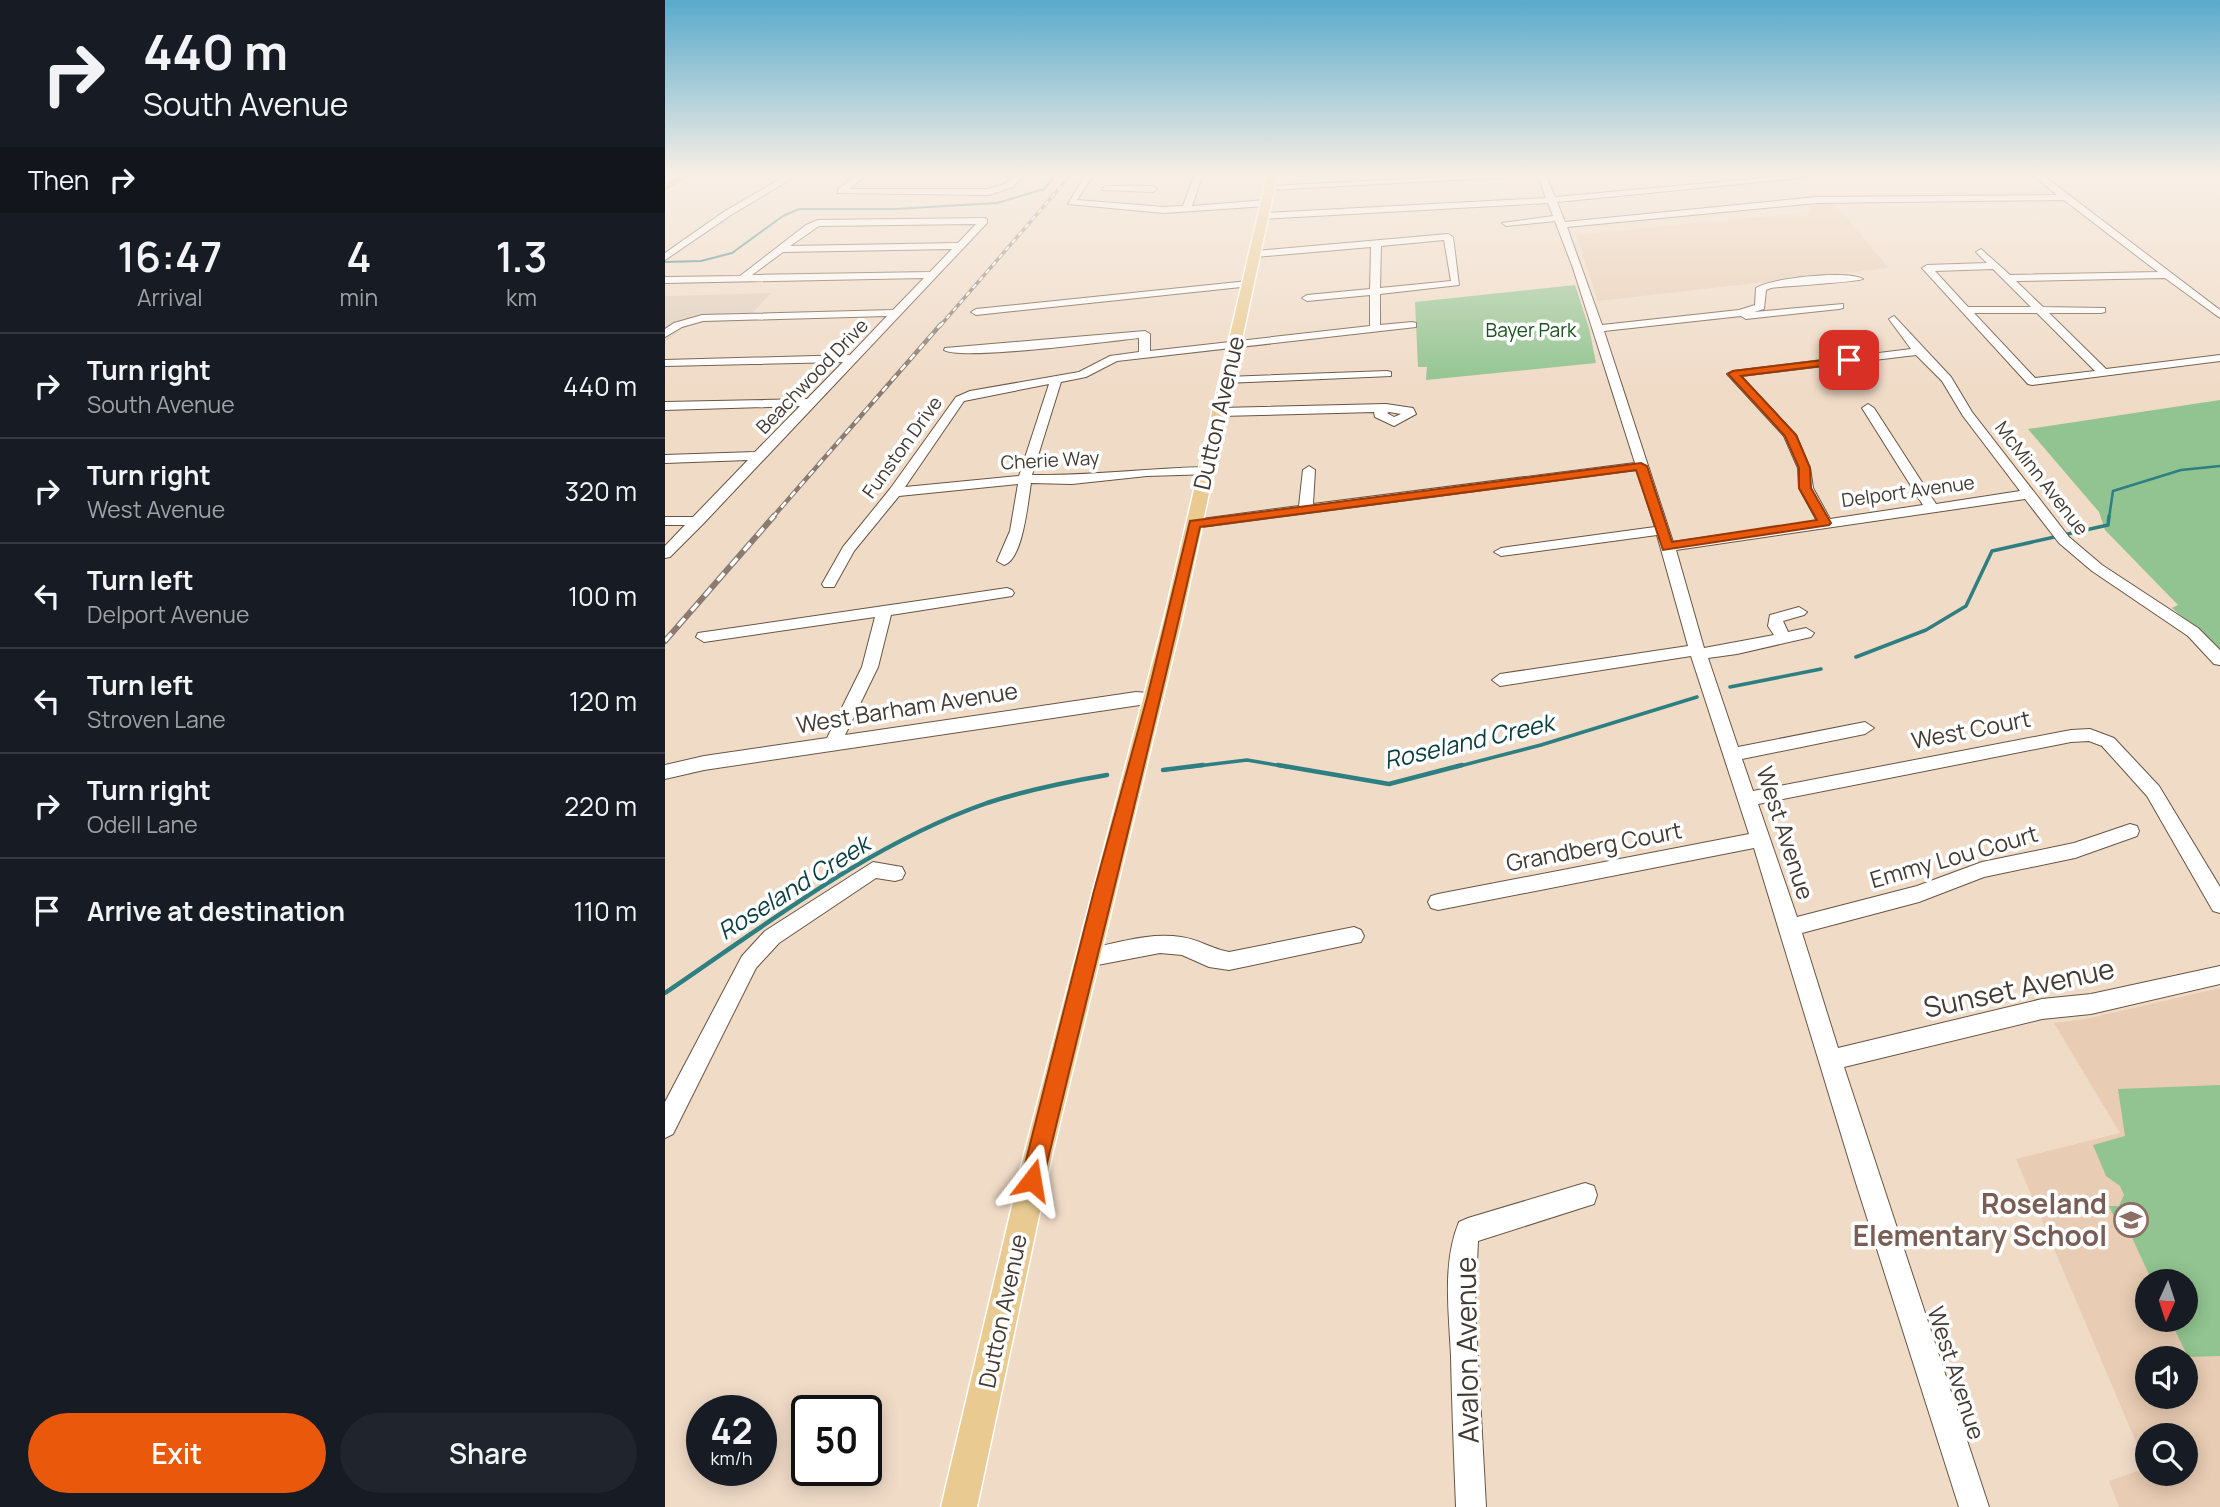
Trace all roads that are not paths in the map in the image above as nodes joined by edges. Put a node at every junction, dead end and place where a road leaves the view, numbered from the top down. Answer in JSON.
{"nodes":[{"id":1,"x":680,"y":246,"type":"edge"},
{"id":2,"x":784,"y":246,"type":"edge"},
{"id":3,"x":941,"y":246,"type":"edge"},
{"id":4,"x":961,"y":246,"type":"edge"},
{"id":5,"x":1257,"y":246,"type":"edge"},
{"id":6,"x":1348,"y":246,"type":"edge"},
{"id":7,"x":1376,"y":246,"type":"edge"},
{"id":8,"x":1450,"y":246,"type":"edge"},
{"id":9,"x":1569,"y":246,"type":"edge"},
{"id":10,"x":2131,"y":246,"type":"edge"},
{"id":11,"x":780,"y":249,"type":"junction"},
{"id":12,"x":1981,"y":252,"type":"dead end"},
{"id":13,"x":1256,"y":254,"type":"junction"},
{"id":14,"x":665,"y":257,"type":"edge"},
{"id":15,"x":1993,"y":266,"type":"junction"},
{"id":16,"x":934,"y":275,"type":"junction"},
{"id":17,"x":2168,"y":275,"type":"junction"},
{"id":18,"x":743,"y":278,"type":"junction"},
{"id":19,"x":2006,"y":278,"type":"junction"},
{"id":20,"x":1859,"y":279,"type":"dead end"},
{"id":21,"x":665,"y":280,"type":"edge"},
{"id":22,"x":1248,"y":284,"type":"junction"},
{"id":23,"x":1375,"y":291,"type":"junction"},
{"id":24,"x":1307,"y":298,"type":"dead end"},
{"id":25,"x":1839,"y":306,"type":"dead end"},
{"id":26,"x":2038,"y":309,"type":"junction"},
{"id":27,"x":1965,"y":310,"type":"junction"},
{"id":28,"x":2101,"y":310,"type":"dead end"},
{"id":29,"x":976,"y":312,"type":"dead end"},
{"id":30,"x":897,"y":313,"type":"junction"},
{"id":31,"x":1740,"y":313,"type":"junction"},
{"id":32,"x":2220,"y":315,"type":"edge"},
{"id":33,"x":1713,"y":316,"type":"junction"},
{"id":34,"x":1893,"y":319,"type":"dead end"},
{"id":35,"x":1412,"y":325,"type":"dead end"},
{"id":36,"x":1375,"y":329,"type":"junction"},
{"id":37,"x":1597,"y":329,"type":"junction"},
{"id":38,"x":1727,"y":329,"type":"dead end"},
{"id":39,"x":665,"y":334,"type":"edge"},
{"id":40,"x":1235,"y":345,"type":"junction"},
{"id":41,"x":949,"y":350,"type":"dead end"},
{"id":42,"x":1919,"y":351,"type":"junction"},
{"id":43,"x":1144,"y":354,"type":"junction"},
{"id":44,"x":853,"y":358,"type":"junction"},
{"id":45,"x":2220,"y":358,"type":"edge"},
{"id":46,"x":665,"y":363,"type":"edge"},
{"id":47,"x":2104,"y":373,"type":"junction"},
{"id":48,"x":1387,"y":374,"type":"dead end"},
{"id":49,"x":1226,"y":380,"type":"junction"},
{"id":50,"x":1056,"y":381,"type":"junction"},
{"id":51,"x":811,"y":402,"type":"junction"},
{"id":52,"x":665,"y":406,"type":"edge"},
{"id":53,"x":1386,"y":408,"type":"dead end"},
{"id":54,"x":1868,"y":408,"type":"dead end"},
{"id":55,"x":1220,"y":412,"type":"junction"},
{"id":56,"x":759,"y":456,"type":"junction"},
{"id":57,"x":665,"y":459,"type":"edge"},
{"id":58,"x":1641,"y":466,"type":"junction"},
{"id":59,"x":1309,"y":470,"type":"dead end"},
{"id":60,"x":1207,"y":471,"type":"junction"},
{"id":61,"x":1024,"y":479,"type":"junction"},
{"id":62,"x":895,"y":492,"type":"junction"},
{"id":63,"x":2029,"y":494,"type":"junction"},
{"id":64,"x":1931,"y":507,"type":"junction"},
{"id":65,"x":1306,"y":509,"type":"junction"},
{"id":66,"x":665,"y":521,"type":"edge"},
{"id":67,"x":698,"y":521,"type":"junction"},
{"id":68,"x":1825,"y":523,"type":"junction"},
{"id":69,"x":1195,"y":524,"type":"junction"},
{"id":70,"x":1665,"y":538,"type":"junction"},
{"id":71,"x":1501,"y":552,"type":"dead end"},
{"id":72,"x":665,"y":554,"type":"edge"},
{"id":73,"x":1004,"y":561,"type":"dead end"},
{"id":74,"x":829,"y":584,"type":"dead end"},
{"id":75,"x":1007,"y":593,"type":"dead end"},
{"id":76,"x":884,"y":612,"type":"junction"},
{"id":77,"x":1800,"y":612,"type":"dead end"},
{"id":78,"x":1806,"y":633,"type":"dead end"},
{"id":79,"x":704,"y":637,"type":"dead end"},
{"id":80,"x":1784,"y":639,"type":"junction"},
{"id":81,"x":1698,"y":652,"type":"junction"},
{"id":82,"x":2220,"y":660,"type":"edge"},
{"id":83,"x":1500,"y":680,"type":"dead end"},
{"id":84,"x":1154,"y":698,"type":"junction"},
{"id":85,"x":1865,"y":728,"type":"dead end"},
{"id":86,"x":833,"y":743,"type":"junction"},
{"id":87,"x":1734,"y":754,"type":"junction"},
{"id":88,"x":666,"y":772,"type":"edge"},
{"id":89,"x":1747,"y":799,"type":"junction"},
{"id":90,"x":2130,"y":831,"type":"dead end"},
{"id":91,"x":1759,"y":840,"type":"junction"},
{"id":92,"x":895,"y":873,"type":"dead end"},
{"id":93,"x":1438,"y":902,"type":"dead end"},
{"id":94,"x":2220,"y":905,"type":"edge"},
{"id":95,"x":1790,"y":927,"type":"junction"},
{"id":96,"x":1354,"y":936,"type":"dead end"},
{"id":97,"x":1087,"y":958,"type":"junction"},
{"id":98,"x":2220,"y":975,"type":"edge"},
{"id":99,"x":1830,"y":1060,"type":"junction"},
{"id":100,"x":665,"y":1126,"type":"edge"},
{"id":101,"x":1585,"y":1195,"type":"dead end"},
{"id":102,"x":959,"y":1507,"type":"edge"},
{"id":103,"x":1471,"y":1507,"type":"edge"},
{"id":104,"x":1974,"y":1507,"type":"edge"}],
"edges":[{"from":1,"to":14,"type":"street"},
{"from":2,"to":11,"type":"street","name":"Beachwood Drive"},
{"from":3,"to":11,"type":"street"},
{"from":4,"to":16,"type":"street","name":"Beachwood Drive"},
{"from":5,"to":13,"type":"main road","name":"Dutton Avenue"},
{"from":6,"to":13,"type":"street"},
{"from":7,"to":23,"type":"street"},
{"from":8,"to":23,"type":"street"},
{"from":9,"to":37,"type":"street","name":"West Avenue"},
{"from":10,"to":17,"type":"street"},
{"from":11,"to":18,"type":"street"},
{"from":12,"to":15,"type":"street"},
{"from":13,"to":22,"type":"main road","name":"Dutton Avenue"},
{"from":15,"to":19,"type":"street"},
{"from":15,"to":27,"type":"street"},
{"from":16,"to":18,"type":"street"},
{"from":16,"to":30,"type":"street","name":"Beachwood Drive"},
{"from":17,"to":19,"type":"street"},
{"from":17,"to":32,"type":"street"},
{"from":18,"to":21,"type":"street"},
{"from":19,"to":26,"type":"street"},
{"from":20,"to":31,"type":"street"},
{"from":22,"to":29,"type":"street"},
{"from":22,"to":40,"type":"main road","name":"Dutton Avenue"},
{"from":23,"to":24,"type":"street"},
{"from":23,"to":36,"type":"street"},
{"from":25,"to":31,"type":"street"},
{"from":26,"to":27,"type":"street"},
{"from":26,"to":28,"type":"street"},
{"from":26,"to":47,"type":"street"},
{"from":27,"to":47,"type":"street"},
{"from":30,"to":39,"type":"street"},
{"from":30,"to":44,"type":"street","name":"Beachwood Drive"},
{"from":31,"to":33,"type":"street"},
{"from":33,"to":37,"type":"street"},
{"from":33,"to":38,"type":"street"},
{"from":34,"to":42,"type":"street","name":"McMinn Avenue"},
{"from":35,"to":36,"type":"street","name":"Funston Drive"},
{"from":36,"to":40,"type":"street","name":"Funston Drive"},
{"from":37,"to":58,"type":"street","name":"West Avenue"},
{"from":40,"to":43,"type":"street","name":"Funston Drive"},
{"from":40,"to":49,"type":"main road","name":"Dutton Avenue"},
{"from":41,"to":43,"type":"street"},
{"from":42,"to":63,"type":"street","name":"McMinn Avenue"},
{"from":42,"to":68,"type":"street"},
{"from":43,"to":50,"type":"street","name":"Funston Drive"},
{"from":44,"to":46,"type":"street"},
{"from":44,"to":51,"type":"street","name":"Beachwood Drive"},
{"from":45,"to":47,"type":"street"},
{"from":48,"to":49,"type":"street"},
{"from":49,"to":55,"type":"main road","name":"Dutton Avenue"},
{"from":50,"to":61,"type":"street"},
{"from":50,"to":62,"type":"street","name":"Funston Drive"},
{"from":51,"to":52,"type":"street"},
{"from":51,"to":56,"type":"street","name":"Beachwood Drive"},
{"from":53,"to":55,"type":"street"},
{"from":54,"to":64,"type":"street"},
{"from":55,"to":60,"type":"main road","name":"Dutton Avenue"},
{"from":56,"to":57,"type":"street"},
{"from":56,"to":67,"type":"street","name":"Beachwood Drive"},
{"from":58,"to":65,"type":"street"},
{"from":58,"to":70,"type":"street","name":"West Avenue"},
{"from":59,"to":65,"type":"street"},
{"from":60,"to":61,"type":"street","name":"Cherie Way"},
{"from":60,"to":69,"type":"main road","name":"Dutton Avenue"},
{"from":61,"to":62,"type":"street","name":"Cherie Way"},
{"from":61,"to":73,"type":"street"},
{"from":62,"to":74,"type":"street","name":"Funston Drive"},
{"from":63,"to":64,"type":"street","name":"Delport Avenue"},
{"from":63,"to":82,"type":"street","name":"McMinn Avenue"},
{"from":64,"to":68,"type":"street","name":"Delport Avenue"},
{"from":65,"to":69,"type":"street"},
{"from":66,"to":67,"type":"street"},
{"from":67,"to":72,"type":"street","name":"Beachwood Drive"},
{"from":68,"to":70,"type":"street","name":"Delport Avenue"},
{"from":69,"to":84,"type":"main road","name":"Dutton Avenue"},
{"from":70,"to":71,"type":"street","name":"Delport Avenue"},
{"from":70,"to":81,"type":"street","name":"West Avenue"},
{"from":75,"to":76,"type":"street"},
{"from":76,"to":79,"type":"street"},
{"from":76,"to":86,"type":"street"},
{"from":77,"to":80,"type":"street"},
{"from":78,"to":80,"type":"street"},
{"from":80,"to":81,"type":"street"},
{"from":81,"to":83,"type":"street"},
{"from":81,"to":87,"type":"street","name":"West Avenue"},
{"from":84,"to":86,"type":"street","name":"West Barham Avenue"},
{"from":84,"to":97,"type":"main road","name":"Dutton Avenue"},
{"from":85,"to":87,"type":"street"},
{"from":86,"to":88,"type":"street","name":"West Barham Avenue"},
{"from":87,"to":89,"type":"street","name":"West Avenue"},
{"from":89,"to":91,"type":"street","name":"West Avenue"},
{"from":89,"to":94,"type":"street","name":"West Court"},
{"from":90,"to":95,"type":"street","name":"Emmy Lou Court"},
{"from":91,"to":93,"type":"street","name":"Grandberg Court"},
{"from":91,"to":95,"type":"street","name":"West Avenue"},
{"from":92,"to":100,"type":"street"},
{"from":95,"to":99,"type":"street","name":"West Avenue"},
{"from":96,"to":97,"type":"street"},
{"from":97,"to":102,"type":"main road","name":"Dutton Avenue"},
{"from":98,"to":99,"type":"street","name":"Sunset Avenue"},
{"from":99,"to":104,"type":"street","name":"West Avenue"},
{"from":101,"to":103,"type":"street","name":"Avalon Avenue"}]}
